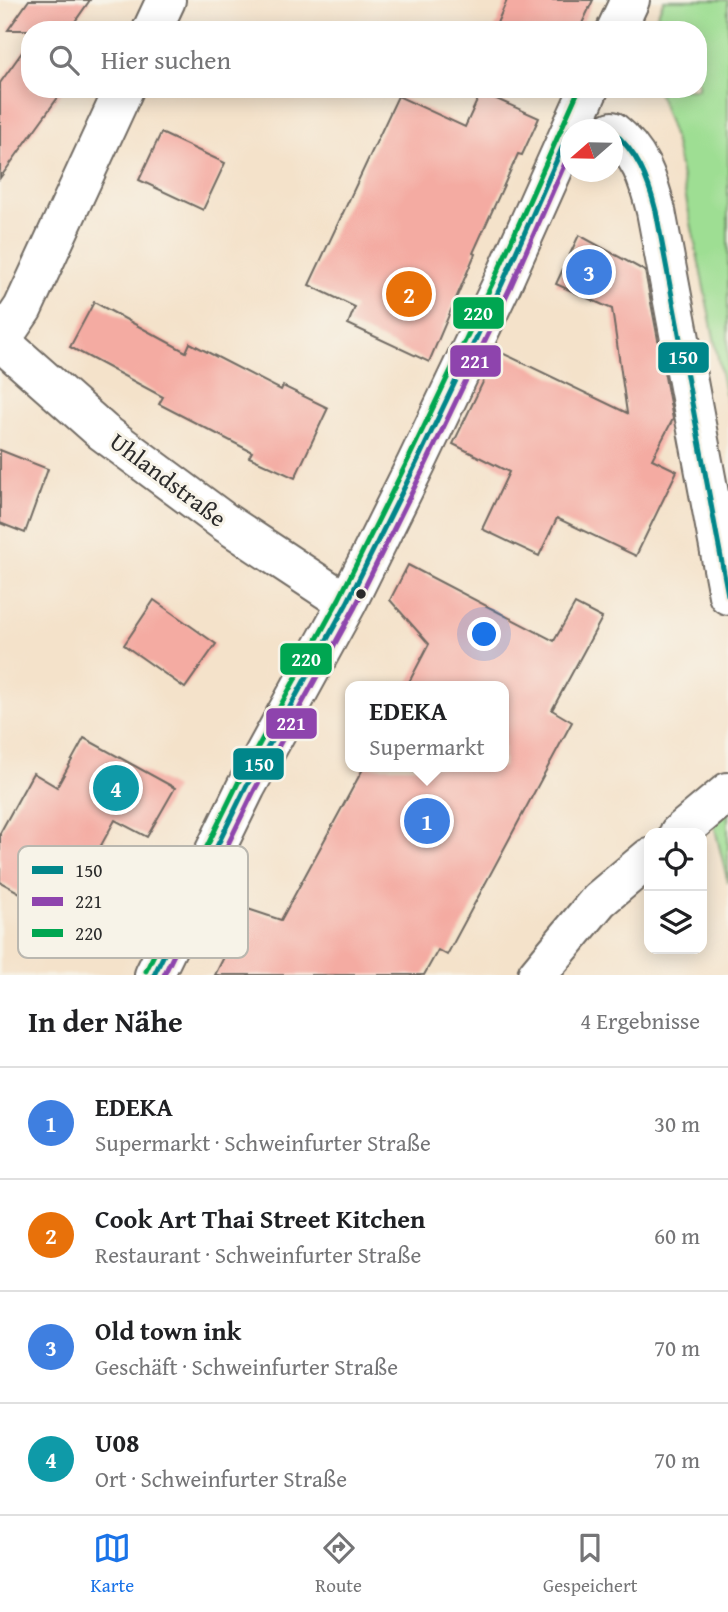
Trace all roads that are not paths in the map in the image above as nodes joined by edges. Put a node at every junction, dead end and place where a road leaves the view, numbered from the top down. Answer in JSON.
{"nodes":[{"id":1,"x":166,"y":0,"type":"edge"},
{"id":2,"x":630,"y":0,"type":"edge"},
{"id":3,"x":156,"y":21,"type":"edge"},
{"id":4,"x":620,"y":21,"type":"edge"},
{"id":5,"x":120,"y":98,"type":"edge"},
{"id":6,"x":597,"y":116,"type":"edge"},
{"id":7,"x":0,"y":342,"type":"edge"},
{"id":8,"x":728,"y":595,"type":"edge"},
{"id":9,"x":347,"y":603,"type":"junction"},
{"id":10,"x":728,"y":792,"type":"edge"},
{"id":11,"x":685,"y":828,"type":"edge"},
{"id":12,"x":217,"y":846,"type":"edge"},
{"id":13,"x":644,"y":862,"type":"edge"},
{"id":14,"x":161,"y":958,"type":"edge"},
{"id":15,"x":153,"y":975,"type":"edge"},
{"id":16,"x":537,"y":975,"type":"edge"}],
"edges":[{"from":1,"to":3,"type":"street"},
{"from":2,"to":4,"type":"street"},
{"from":5,"to":7,"type":"street"},
{"from":6,"to":8,"type":"street"},
{"from":6,"to":9,"type":"street"},
{"from":7,"to":9,"type":"street","name":"Uhlandstraße"},
{"from":9,"to":12,"type":"street"},
{"from":10,"to":11,"type":"street"},
{"from":13,"to":16,"type":"street"},
{"from":14,"to":15,"type":"street"}]}
